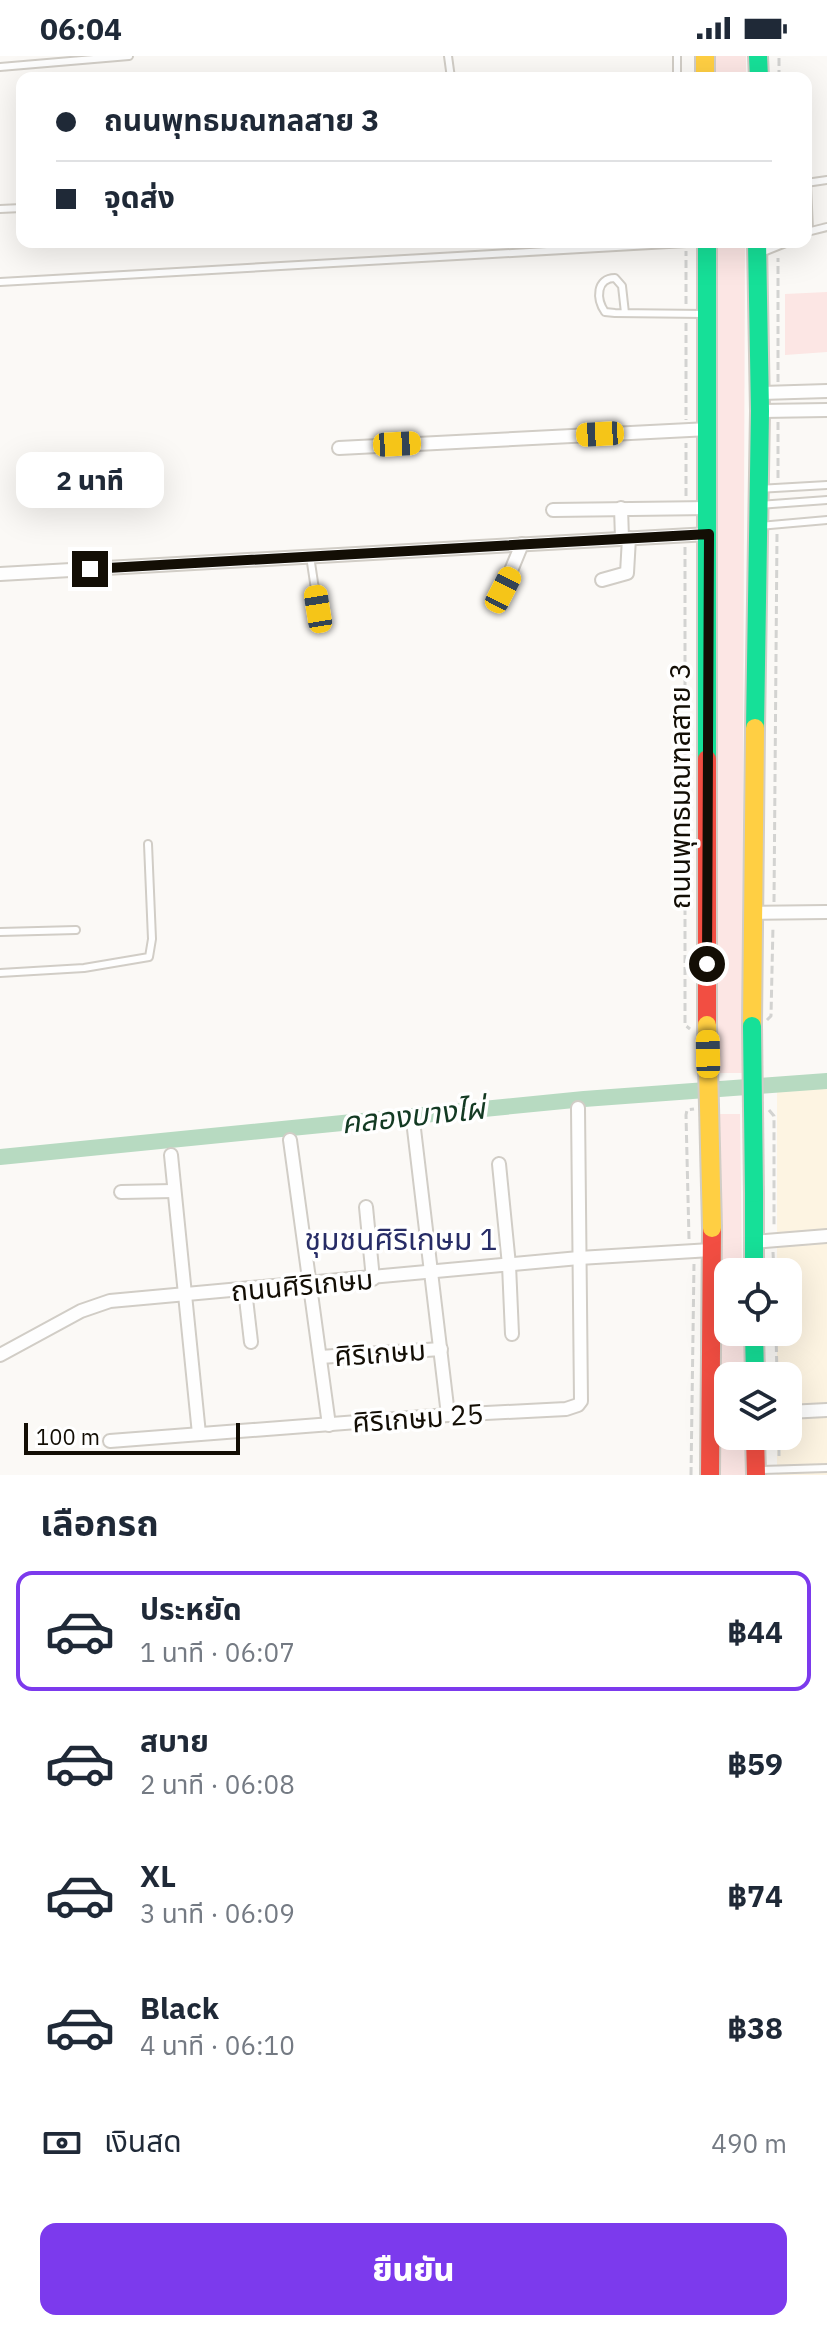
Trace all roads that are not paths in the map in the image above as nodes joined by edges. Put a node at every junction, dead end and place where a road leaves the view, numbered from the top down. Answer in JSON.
{"nodes":[{"id":1,"x":129,"y":56,"type":"edge"},
{"id":2,"x":0,"y":67,"type":"edge"},
{"id":3,"x":598,"y":248,"type":"edge"},
{"id":4,"x":706,"y":248,"type":"edge"},
{"id":5,"x":757,"y":248,"type":"edge"},
{"id":6,"x":0,"y":282,"type":"edge"},
{"id":7,"x":625,"y":313,"type":"junction"},
{"id":8,"x":708,"y":314,"type":"junction"},
{"id":9,"x":827,"y":391,"type":"edge"},
{"id":10,"x":769,"y":402,"type":"junction"},
{"id":11,"x":827,"y":410,"type":"edge"},
{"id":12,"x":709,"y":429,"type":"junction"},
{"id":13,"x":339,"y":448,"type":"dead end"},
{"id":14,"x":827,"y":485,"type":"edge"},
{"id":15,"x":757,"y":497,"type":"junction"},
{"id":16,"x":827,"y":500,"type":"edge"},
{"id":17,"x":621,"y":508,"type":"junction"},
{"id":18,"x":709,"y":508,"type":"junction"},
{"id":19,"x":553,"y":510,"type":"dead end"},
{"id":20,"x":827,"y":520,"type":"edge"},
{"id":21,"x":757,"y":526,"type":"junction"},
{"id":22,"x":709,"y":534,"type":"junction"},
{"id":23,"x":625,"y":538,"type":"junction"},
{"id":24,"x":522,"y":544,"type":"junction"},
{"id":25,"x":310,"y":556,"type":"junction"},
{"id":26,"x":0,"y":574,"type":"edge"},
{"id":27,"x":602,"y":580,"type":"dead end"},
{"id":28,"x":503,"y":590,"type":"dead end"},
{"id":29,"x":318,"y":609,"type":"dead end"},
{"id":30,"x":148,"y":844,"type":"dead end"},
{"id":31,"x":827,"y":912,"type":"edge"},
{"id":32,"x":752,"y":913,"type":"junction"},
{"id":33,"x":76,"y":930,"type":"dead end"},
{"id":34,"x":0,"y":932,"type":"edge"},
{"id":35,"x":0,"y":973,"type":"edge"},
{"id":36,"x":578,"y":1108,"type":"dead end"},
{"id":37,"x":414,"y":1129,"type":"dead end"},
{"id":38,"x":290,"y":1140,"type":"dead end"},
{"id":39,"x":171,"y":1155,"type":"dead end"},
{"id":40,"x":499,"y":1164,"type":"dead end"},
{"id":41,"x":174,"y":1191,"type":"junction"},
{"id":42,"x":121,"y":1192,"type":"dead end"},
{"id":43,"x":366,"y":1207,"type":"dead end"},
{"id":44,"x":827,"y":1236,"type":"edge"},
{"id":45,"x":754,"y":1242,"type":"junction"},
{"id":46,"x":711,"y":1250,"type":"junction"},
{"id":47,"x":579,"y":1258,"type":"junction"},
{"id":48,"x":754,"y":1258,"type":"edge"},
{"id":49,"x":509,"y":1265,"type":"junction"},
{"id":50,"x":432,"y":1272,"type":"junction"},
{"id":51,"x":373,"y":1279,"type":"junction"},
{"id":52,"x":309,"y":1284,"type":"junction"},
{"id":53,"x":245,"y":1290,"type":"junction"},
{"id":54,"x":184,"y":1295,"type":"junction"},
{"id":55,"x":512,"y":1334,"type":"dead end"},
{"id":56,"x":251,"y":1342,"type":"dead end"},
{"id":57,"x":441,"y":1349,"type":"junction"},
{"id":58,"x":0,"y":1355,"type":"edge"},
{"id":59,"x":320,"y":1357,"type":"junction"},
{"id":60,"x":827,"y":1410,"type":"edge"},
{"id":61,"x":802,"y":1411,"type":"edge"},
{"id":62,"x":448,"y":1415,"type":"junction"},
{"id":63,"x":329,"y":1425,"type":"junction"},
{"id":64,"x":199,"y":1434,"type":"junction"},
{"id":65,"x":110,"y":1441,"type":"dead end"},
{"id":66,"x":755,"y":1450,"type":"edge"},
{"id":67,"x":827,"y":1468,"type":"edge"},
{"id":68,"x":756,"y":1473,"type":"edge"},
{"id":69,"x":710,"y":1475,"type":"edge"}],
"edges":[{"from":1,"to":2,"type":"lane"},
{"from":3,"to":6,"type":"lane"},
{"from":4,"to":8,"type":"main road","name":"ถนนพุทธมณฑลสาย 3"},
{"from":5,"to":10,"type":"main road"},
{"from":7,"to":7,"type":"lane"},
{"from":7,"to":8,"type":"lane"},
{"from":8,"to":12,"type":"main road","name":"ถนนพุทธมณฑลสาย 3"},
{"from":9,"to":10,"type":"street"},
{"from":10,"to":11,"type":"street"},
{"from":10,"to":15,"type":"main road"},
{"from":12,"to":13,"type":"street"},
{"from":12,"to":18,"type":"main road","name":"ถนนพุทธมณฑลสาย 3"},
{"from":14,"to":15,"type":"lane"},
{"from":15,"to":16,"type":"lane"},
{"from":15,"to":21,"type":"main road"},
{"from":17,"to":18,"type":"street"},
{"from":17,"to":19,"type":"street"},
{"from":17,"to":23,"type":"street"},
{"from":18,"to":22,"type":"main road","name":"ถนนพุทธมณฑลสาย 3"},
{"from":20,"to":21,"type":"lane"},
{"from":21,"to":32,"type":"main road"},
{"from":22,"to":23,"type":"street"},
{"from":22,"to":46,"type":"main road","name":"ถนนพุทธมณฑลสาย 3","bridge":true},
{"from":23,"to":24,"type":"street"},
{"from":23,"to":27,"type":"street"},
{"from":24,"to":25,"type":"street"},
{"from":24,"to":28,"type":"street"},
{"from":25,"to":26,"type":"street"},
{"from":25,"to":29,"type":"lane"},
{"from":30,"to":35,"type":"lane"},
{"from":31,"to":32,"type":"street"},
{"from":32,"to":45,"type":"main road","bridge":true},
{"from":33,"to":34,"type":"lane"},
{"from":36,"to":47,"type":"street"},
{"from":37,"to":50,"type":"street"},
{"from":38,"to":52,"type":"street"},
{"from":39,"to":41,"type":"street"},
{"from":40,"to":49,"type":"street"},
{"from":41,"to":42,"type":"street"},
{"from":41,"to":54,"type":"street"},
{"from":43,"to":51,"type":"street"},
{"from":44,"to":45,"type":"street"},
{"from":45,"to":48,"type":"main road"},
{"from":46,"to":47,"type":"street","name":"ถนนศิริเกษม"},
{"from":46,"to":69,"type":"main road","name":"ถนนพุทธมณฑลสาย 3"},
{"from":47,"to":49,"type":"street","name":"ถนนศิริเกษม"},
{"from":47,"to":62,"type":"street","name":"ศิริเกษม 25"},
{"from":49,"to":50,"type":"street","name":"ถนนศิริเกษม"},
{"from":49,"to":55,"type":"street"},
{"from":50,"to":51,"type":"street","name":"ถนนศิริเกษม"},
{"from":50,"to":57,"type":"street"},
{"from":51,"to":52,"type":"street","name":"ถนนศิริเกษม"},
{"from":52,"to":53,"type":"street","name":"ถนนศิริเกษม"},
{"from":52,"to":59,"type":"street"},
{"from":53,"to":54,"type":"street","name":"ถนนศิริเกษม"},
{"from":53,"to":56,"type":"street"},
{"from":54,"to":58,"type":"street","name":"ถนนศิริเกษม"},
{"from":54,"to":64,"type":"street"},
{"from":57,"to":59,"type":"street","name":"ศิริเกษม"},
{"from":57,"to":62,"type":"street"},
{"from":59,"to":63,"type":"street"},
{"from":60,"to":61,"type":"street"},
{"from":62,"to":63,"type":"street","name":"ศิริเกษม 25"},
{"from":63,"to":64,"type":"street","name":"ศิริเกษม 25"},
{"from":64,"to":65,"type":"street","name":"ศิริเกษม 25"},
{"from":66,"to":68,"type":"main road"},
{"from":67,"to":68,"type":"lane"}]}
